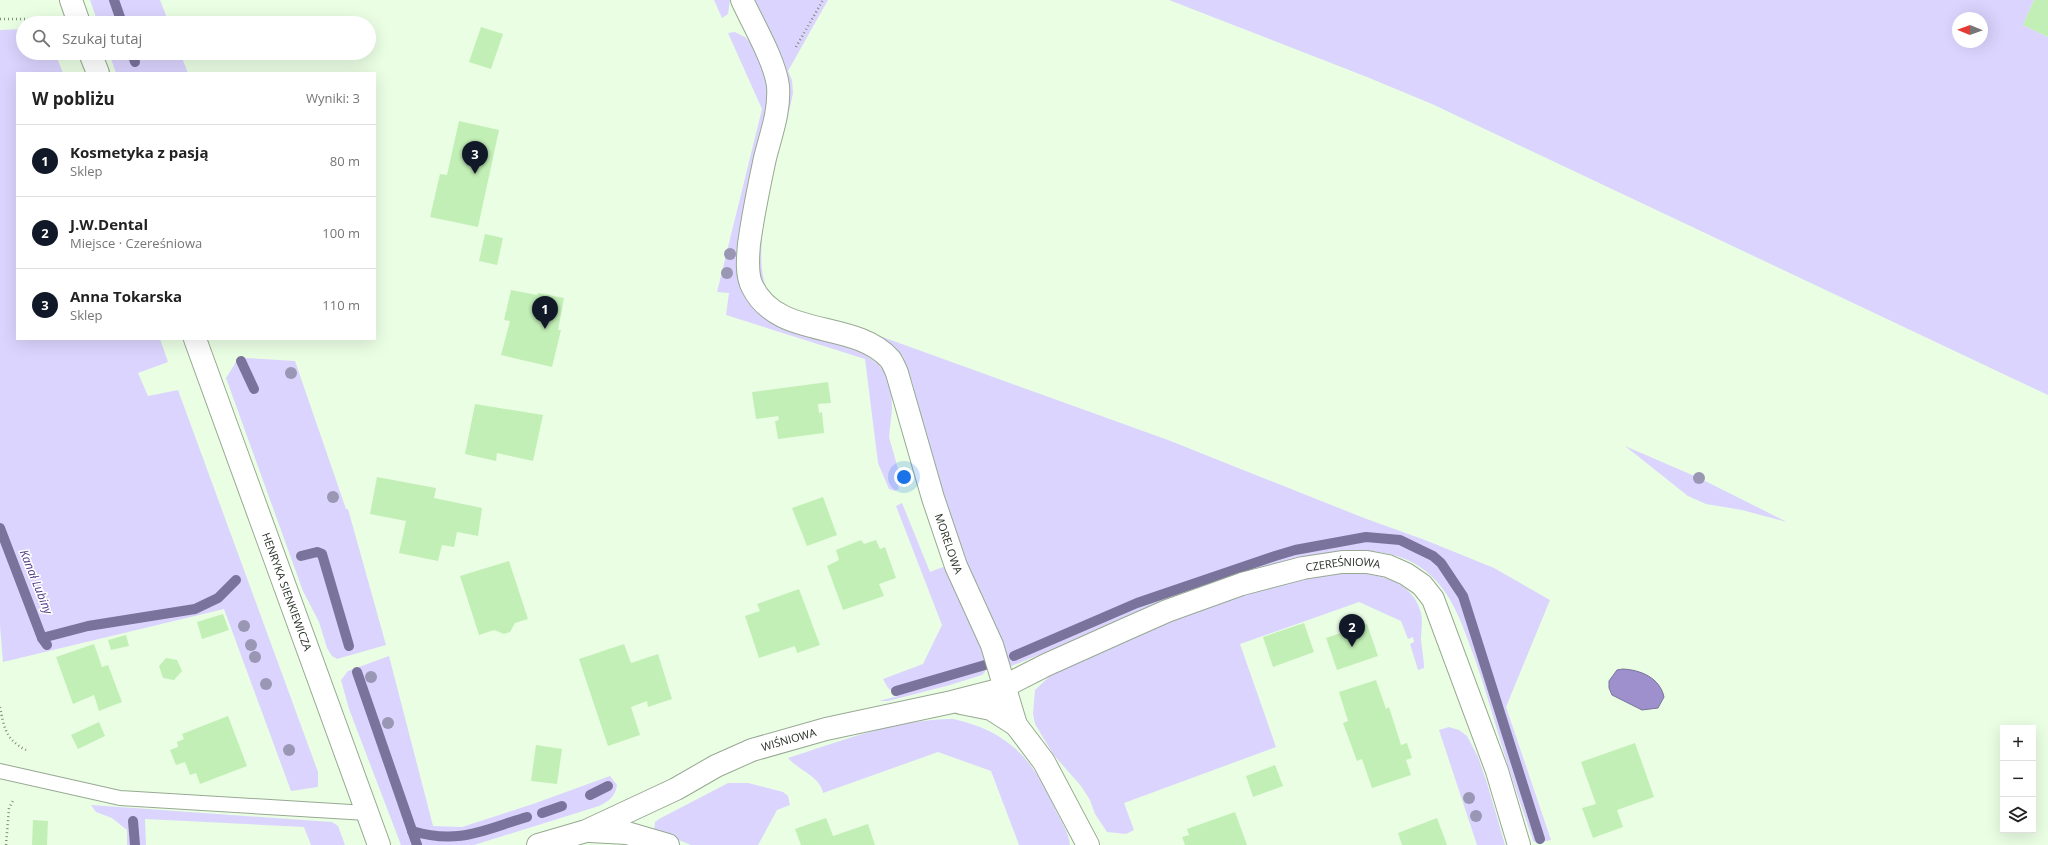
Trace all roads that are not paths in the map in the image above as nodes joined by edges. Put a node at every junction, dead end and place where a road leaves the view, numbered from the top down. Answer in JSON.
{"nodes":[{"id":1,"x":71,"y":0,"type":"edge"},
{"id":2,"x":742,"y":0,"type":"edge"},
{"id":3,"x":77,"y":16,"type":"edge"},
{"id":4,"x":93,"y":60,"type":"edge"},
{"id":5,"x":98,"y":72,"type":"edge"},
{"id":6,"x":194,"y":340,"type":"edge"},
{"id":7,"x":1004,"y":686,"type":"junction"},
{"id":8,"x":952,"y":702,"type":"junction"},
{"id":9,"x":1016,"y":725,"type":"junction"},
{"id":10,"x":0,"y":771,"type":"edge"},
{"id":11,"x":367,"y":813,"type":"junction"},
{"id":12,"x":586,"y":831,"type":"junction"},
{"id":13,"x":378,"y":845,"type":"edge"},
{"id":14,"x":538,"y":845,"type":"edge"},
{"id":15,"x":668,"y":845,"type":"edge"},
{"id":16,"x":1088,"y":845,"type":"edge"},
{"id":17,"x":1519,"y":845,"type":"edge"}],
"edges":[{"from":1,"to":3,"type":"street"},
{"from":2,"to":7,"type":"street","name":"MORELOWA"},
{"from":4,"to":5,"type":"street"},
{"from":6,"to":11,"type":"street","name":"HENRYKA SIENKIEWICZA"},
{"from":7,"to":8,"type":"street","name":"WIŚNIOWA"},
{"from":7,"to":9,"type":"street","name":"MORELOWA"},
{"from":7,"to":17,"type":"street","name":"CZEREŚNIOWA"},
{"from":8,"to":9,"type":"street","name":"MORELOWA"},
{"from":8,"to":12,"type":"street","name":"WIŚNIOWA"},
{"from":9,"to":16,"type":"street","name":"MORELOWA"},
{"from":10,"to":11,"type":"lane"},
{"from":11,"to":13,"type":"street","name":"HENRYKA SIENKIEWICZA"},
{"from":12,"to":14,"type":"street","name":"WIŚNIOWA"},
{"from":12,"to":15,"type":"street","name":"WIŚNIOWA"}]}
